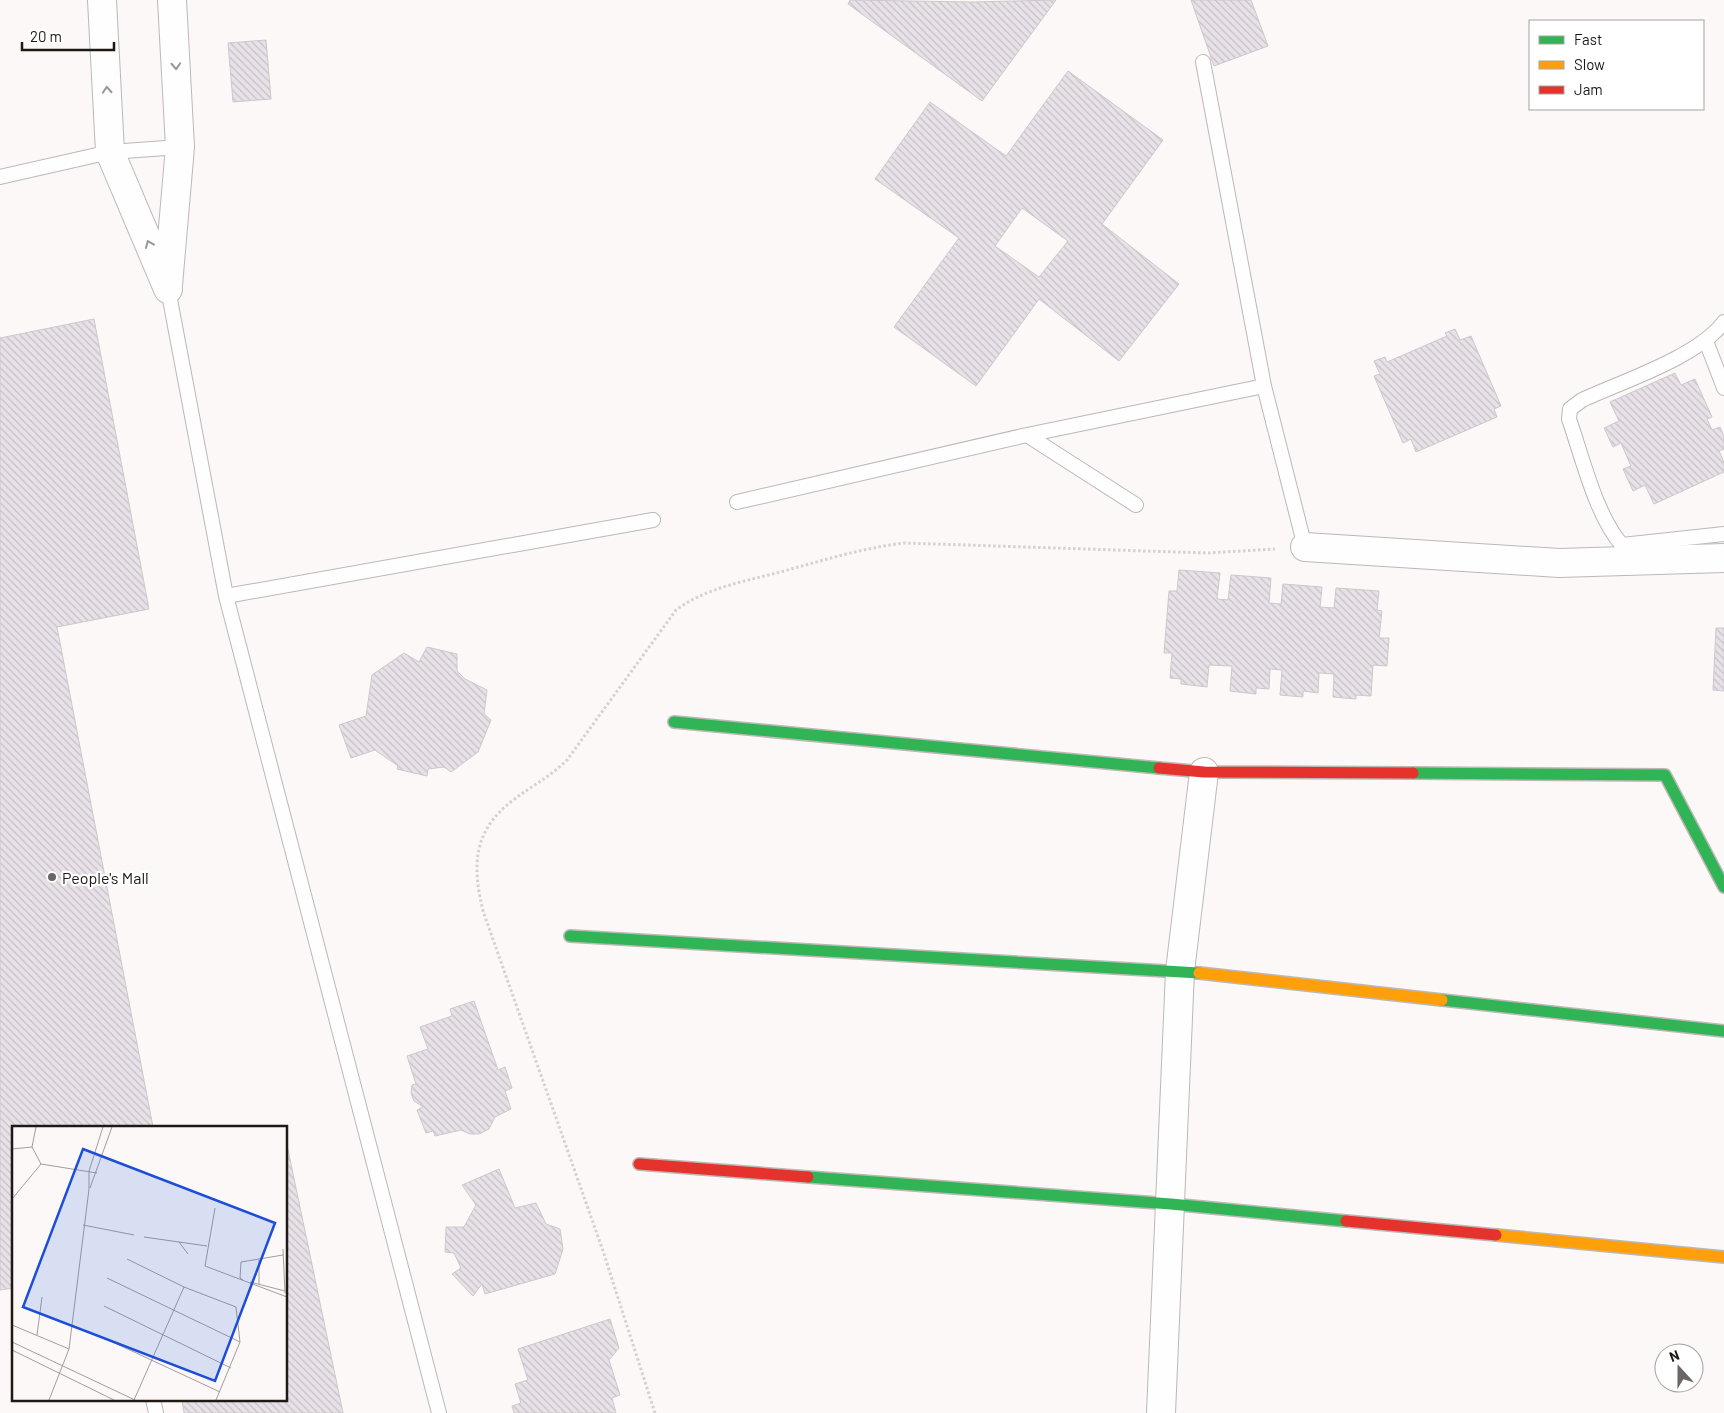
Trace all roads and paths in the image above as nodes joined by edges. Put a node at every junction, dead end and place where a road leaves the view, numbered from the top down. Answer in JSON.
{"nodes":[{"id":1,"x":102,"y":0,"type":"edge"},
{"id":2,"x":172,"y":0,"type":"edge"},
{"id":3,"x":1203,"y":62,"type":"dead end"},
{"id":4,"x":180,"y":147,"type":"junction"},
{"id":5,"x":110,"y":152,"type":"junction"},
{"id":6,"x":0,"y":177,"type":"edge"},
{"id":7,"x":168,"y":289,"type":"junction"},
{"id":8,"x":1724,"y":322,"type":"edge"},
{"id":9,"x":1706,"y":341,"type":"junction"},
{"id":10,"x":1264,"y":386,"type":"junction"},
{"id":11,"x":1724,"y":388,"type":"edge"},
{"id":12,"x":1027,"y":435,"type":"junction"},
{"id":13,"x":737,"y":502,"type":"dead end"},
{"id":14,"x":1136,"y":505,"type":"dead end"},
{"id":15,"x":653,"y":520,"type":"dead end"},
{"id":16,"x":1724,"y":534,"type":"edge"},
{"id":17,"x":1305,"y":547,"type":"junction"},
{"id":18,"x":1724,"y":558,"type":"edge"},
{"id":19,"x":226,"y":596,"type":"junction"},
{"id":20,"x":674,"y":722,"type":"dead end"},
{"id":21,"x":1204,"y":772,"type":"junction"},
{"id":22,"x":1724,"y":887,"type":"edge"},
{"id":23,"x":570,"y":936,"type":"dead end"},
{"id":24,"x":1180,"y":971,"type":"junction"},
{"id":25,"x":1724,"y":1031,"type":"edge"},
{"id":26,"x":639,"y":1164,"type":"dead end"},
{"id":27,"x":1171,"y":1204,"type":"junction"},
{"id":28,"x":1724,"y":1257,"type":"edge"},
{"id":29,"x":152,"y":1400,"type":"edge"},
{"id":30,"x":156,"y":1413,"type":"edge"},
{"id":31,"x":440,"y":1413,"type":"edge"},
{"id":32,"x":655,"y":1413,"type":"edge"},
{"id":33,"x":1161,"y":1413,"type":"edge"}],
"edges":[{"from":5,"to":1,"type":"street","one_way":true},
{"from":2,"to":4,"type":"street","one_way":true},
{"from":3,"to":10,"type":"lane"},
{"from":4,"to":5,"type":"lane"},
{"from":4,"to":7,"type":"street"},
{"from":5,"to":6,"type":"lane"},
{"from":7,"to":5,"type":"street","one_way":true},
{"from":7,"to":19,"type":"lane"},
{"from":8,"to":9,"type":"lane"},
{"from":9,"to":11,"type":"lane"},
{"from":9,"to":16,"type":"lane"},
{"from":10,"to":12,"type":"lane"},
{"from":10,"to":17,"type":"lane"},
{"from":12,"to":13,"type":"lane"},
{"from":12,"to":14,"type":"lane"},
{"from":15,"to":19,"type":"lane"},
{"from":17,"to":18,"type":"street"},
{"from":17,"to":32,"type":"path"},
{"from":19,"to":31,"type":"lane"},
{"from":20,"to":21,"type":"street"},
{"from":21,"to":22,"type":"street"},
{"from":21,"to":24,"type":"street"},
{"from":23,"to":24,"type":"street"},
{"from":24,"to":25,"type":"street"},
{"from":24,"to":27,"type":"street"},
{"from":26,"to":27,"type":"street"},
{"from":27,"to":28,"type":"street"},
{"from":27,"to":33,"type":"street"},
{"from":29,"to":30,"type":"lane"}]}
